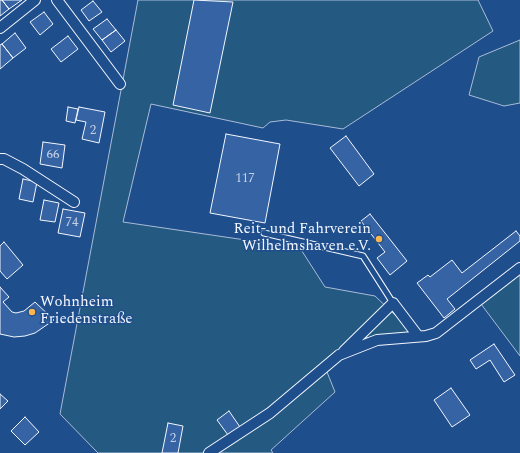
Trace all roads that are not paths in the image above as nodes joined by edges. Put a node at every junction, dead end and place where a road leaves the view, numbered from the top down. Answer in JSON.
{"nodes":[{"id":1,"x":35,"y":0,"type":"edge"},
{"id":2,"x":57,"y":0,"type":"edge"},
{"id":3,"x":0,"y":28,"type":"edge"},
{"id":4,"x":120,"y":84,"type":"dead end"},
{"id":5,"x":0,"y":159,"type":"edge"},
{"id":6,"x":74,"y":202,"type":"dead end"},
{"id":7,"x":264,"y":233,"type":"dead end"},
{"id":8,"x":520,"y":268,"type":"edge"},
{"id":9,"x":393,"y":303,"type":"junction"},
{"id":10,"x":418,"y":336,"type":"junction"},
{"id":11,"x":339,"y":355,"type":"junction"},
{"id":12,"x":209,"y":453,"type":"edge"}],
"edges":[{"from":1,"to":3,"type":"street"},
{"from":2,"to":4,"type":"street"},
{"from":5,"to":6,"type":"street"},
{"from":7,"to":9,"type":"lane"},
{"from":8,"to":10,"type":"street"},
{"from":9,"to":10,"type":"street"},
{"from":9,"to":11,"type":"street"},
{"from":10,"to":11,"type":"street"},
{"from":11,"to":12,"type":"street"}]}
